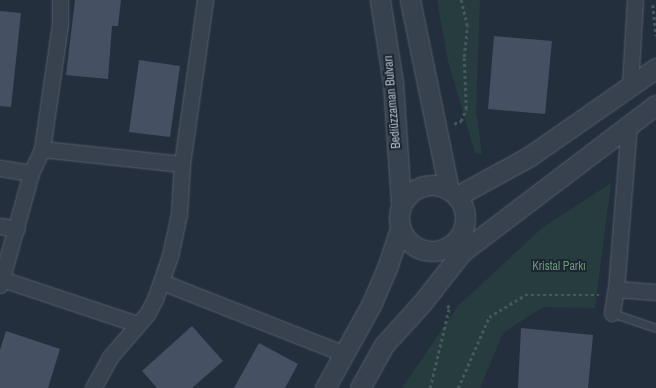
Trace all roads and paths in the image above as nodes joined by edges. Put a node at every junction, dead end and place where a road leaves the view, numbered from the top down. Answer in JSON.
{"nodes":[{"id":1,"x":60,"y":0,"type":"edge"},
{"id":2,"x":205,"y":0,"type":"edge"},
{"id":3,"x":380,"y":0,"type":"edge"},
{"id":4,"x":410,"y":0,"type":"edge"},
{"id":5,"x":461,"y":0,"type":"edge"},
{"id":6,"x":635,"y":0,"type":"edge"},
{"id":7,"x":653,"y":0,"type":"edge"},
{"id":8,"x":656,"y":36,"type":"edge"},
{"id":9,"x":656,"y":68,"type":"edge"},
{"id":10,"x":630,"y":86,"type":"junction"},
{"id":11,"x":656,"y":105,"type":"edge"},
{"id":12,"x":629,"y":124,"type":"junction"},
{"id":13,"x":437,"y":133,"type":"junction"},
{"id":14,"x":42,"y":150,"type":"junction"},
{"id":15,"x":182,"y":164,"type":"junction"},
{"id":16,"x":0,"y":168,"type":"edge"},
{"id":17,"x":32,"y":173,"type":"junction"},
{"id":18,"x":453,"y":193,"type":"junction"},
{"id":19,"x":401,"y":205,"type":"junction"},
{"id":20,"x":0,"y":226,"type":"edge"},
{"id":21,"x":17,"y":229,"type":"junction"},
{"id":22,"x":400,"y":229,"type":"junction"},
{"id":23,"x":457,"y":240,"type":"junction"},
{"id":24,"x":447,"y":268,"type":"junction"},
{"id":25,"x":1,"y":282,"type":"edge"},
{"id":26,"x":162,"y":282,"type":"junction"},
{"id":27,"x":436,"y":284,"type":"junction"},
{"id":28,"x":615,"y":292,"type":"junction"},
{"id":29,"x":656,"y":292,"type":"edge"},
{"id":30,"x":612,"y":312,"type":"joint"},
{"id":31,"x":137,"y":324,"type":"junction"},
{"id":32,"x":656,"y":328,"type":"edge"},
{"id":33,"x":342,"y":353,"type":"junction"},
{"id":34,"x":93,"y":388,"type":"edge"},
{"id":35,"x":325,"y":388,"type":"edge"},
{"id":36,"x":360,"y":388,"type":"edge"},
{"id":37,"x":430,"y":388,"type":"edge"},
{"id":38,"x":458,"y":388,"type":"edge"}],
"edges":[{"from":1,"to":14,"type":"street"},
{"from":2,"to":15,"type":"street"},
{"from":3,"to":19,"type":"street","name":"Bediüzzaman Bulvarı"},
{"from":4,"to":13,"type":"street"},
{"from":5,"to":13,"type":"path"},
{"from":6,"to":10,"type":"street"},
{"from":7,"to":8,"type":"path"},
{"from":9,"to":10,"type":"street"},
{"from":10,"to":18,"type":"street"},
{"from":11,"to":12,"type":"street"},
{"from":12,"to":24,"type":"street"},
{"from":12,"to":28,"type":"street"},
{"from":13,"to":18,"type":"street"},
{"from":14,"to":15,"type":"street"},
{"from":14,"to":17,"type":"street"},
{"from":15,"to":26,"type":"street"},
{"from":16,"to":17,"type":"street"},
{"from":17,"to":21,"type":"street"},
{"from":18,"to":19,"type":"street"},
{"from":18,"to":23,"type":"street"},
{"from":19,"to":22,"type":"street"},
{"from":20,"to":21,"type":"street"},
{"from":21,"to":25,"type":"street"},
{"from":22,"to":23,"type":"street"},
{"from":22,"to":33,"type":"street"},
{"from":23,"to":24,"type":"street"},
{"from":24,"to":27,"type":"street"},
{"from":25,"to":31,"type":"street"},
{"from":26,"to":31,"type":"street"},
{"from":26,"to":33,"type":"street"},
{"from":27,"to":36,"type":"street"},
{"from":27,"to":37,"type":"path"},
{"from":28,"to":29,"type":"street"},
{"from":28,"to":30,"type":"street"},
{"from":28,"to":38,"type":"path"},
{"from":30,"to":32,"type":"lane"},
{"from":31,"to":34,"type":"street"},
{"from":33,"to":35,"type":"street"}]}
